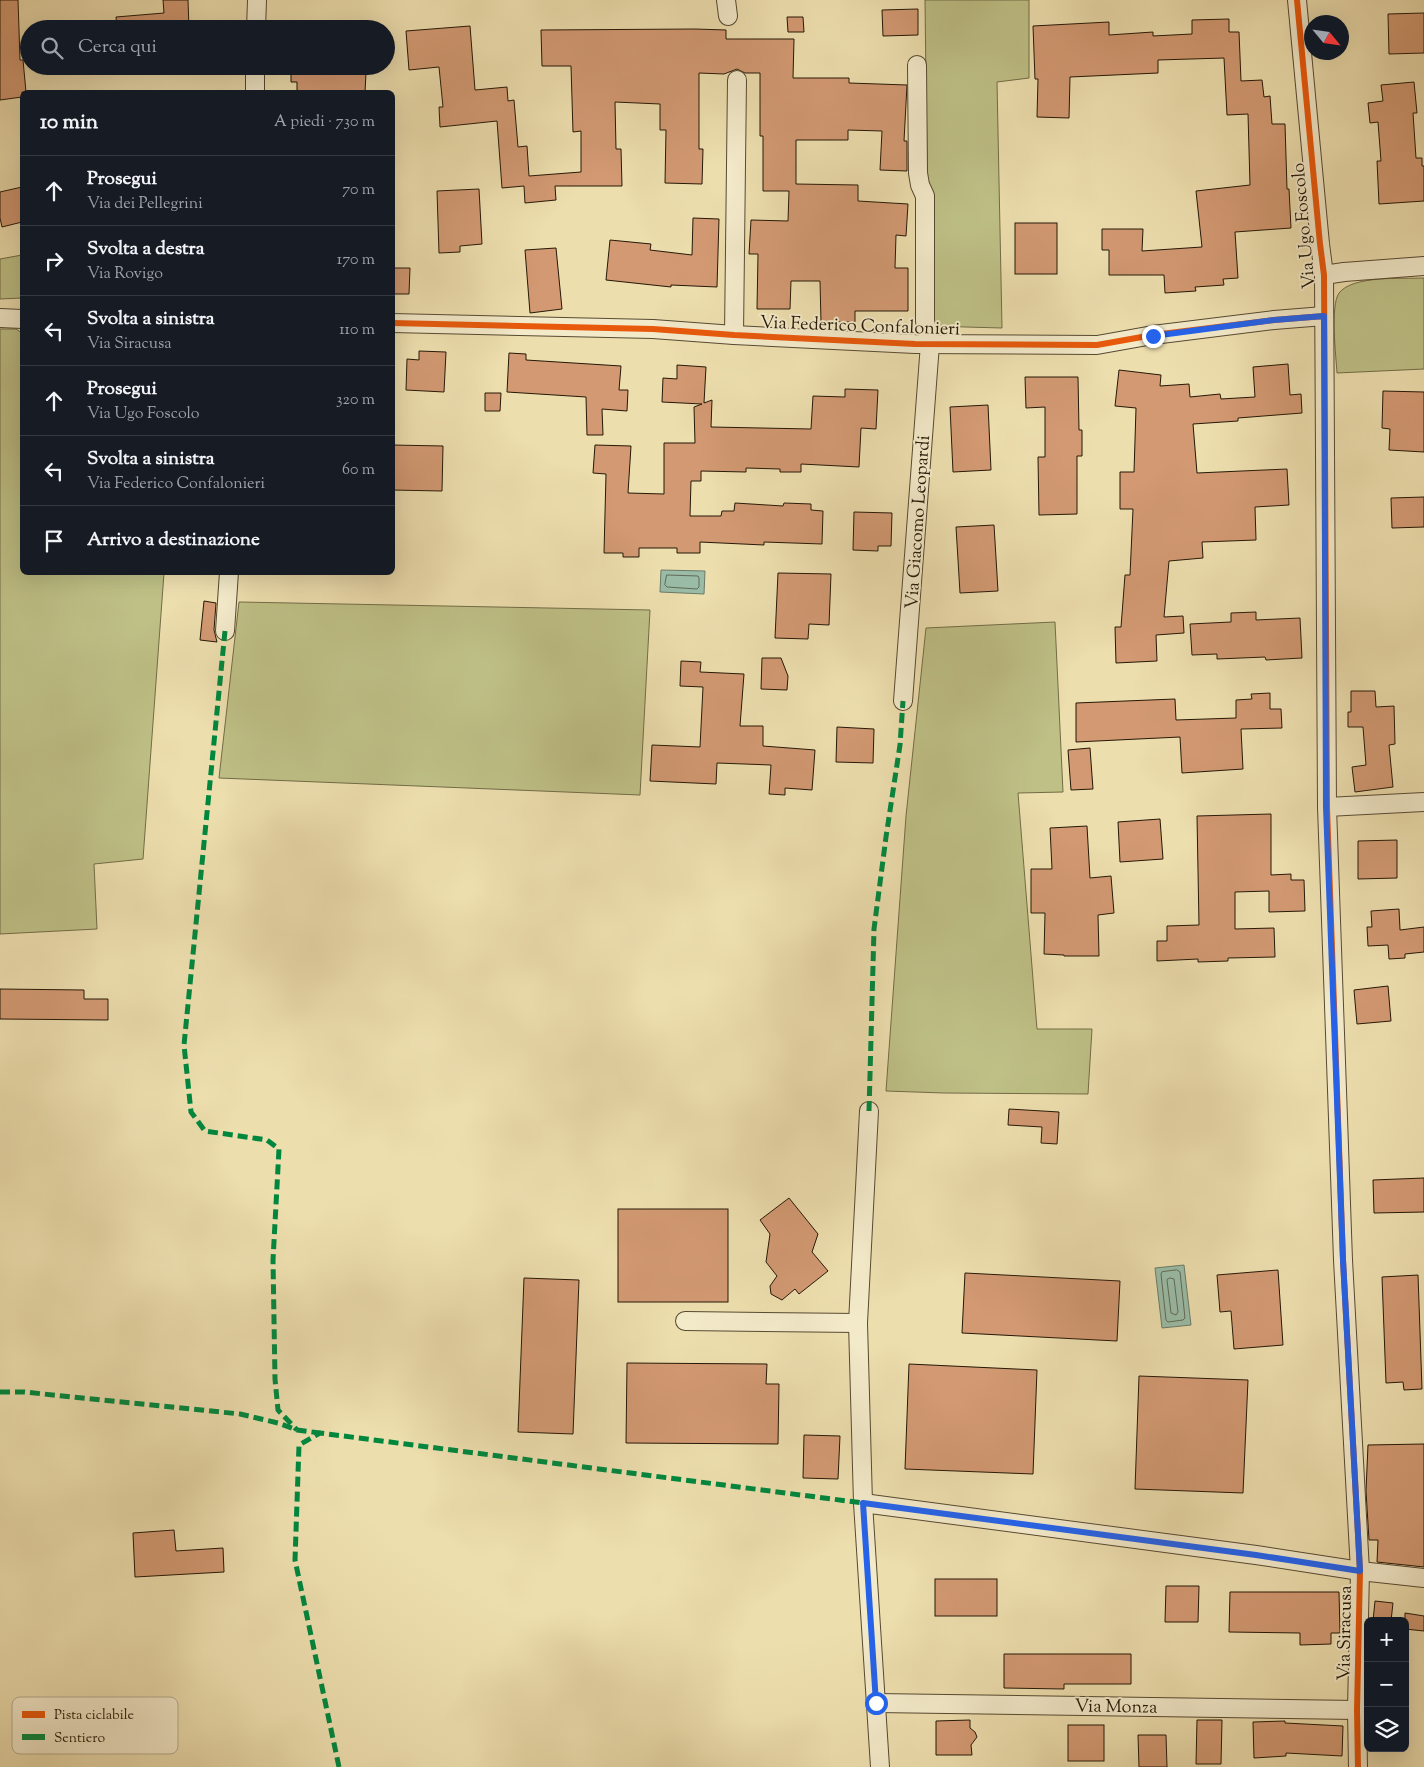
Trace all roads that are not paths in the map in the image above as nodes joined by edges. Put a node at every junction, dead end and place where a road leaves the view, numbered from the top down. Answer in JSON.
{"nodes":[{"id":1,"x":257,"y":0,"type":"edge"},
{"id":2,"x":1297,"y":0,"type":"edge"},
{"id":3,"x":256,"y":20,"type":"edge"},
{"id":4,"x":917,"y":65,"type":"dead end"},
{"id":5,"x":255,"y":75,"type":"edge"},
{"id":6,"x":737,"y":80,"type":"dead end"},
{"id":7,"x":254,"y":90,"type":"edge"},
{"id":8,"x":1424,"y":266,"type":"edge"},
{"id":9,"x":1324,"y":275,"type":"junction"},
{"id":10,"x":1324,"y":316,"type":"junction"},
{"id":11,"x":0,"y":318,"type":"edge"},
{"id":12,"x":20,"y":319,"type":"edge"},
{"id":13,"x":395,"y":323,"type":"edge"},
{"id":14,"x":734,"y":335,"type":"junction"},
{"id":15,"x":930,"y":344,"type":"junction"},
{"id":16,"x":229,"y":575,"type":"edge"},
{"id":17,"x":225,"y":631,"type":"dead end"},
{"id":18,"x":903,"y":701,"type":"dead end"},
{"id":19,"x":1424,"y":802,"type":"edge"},
{"id":20,"x":1326,"y":807,"type":"junction"},
{"id":21,"x":869,"y":1112,"type":"dead end"},
{"id":22,"x":1343,"y":1260,"type":"joint"},
{"id":23,"x":685,"y":1321,"type":"dead end"},
{"id":24,"x":858,"y":1323,"type":"junction"},
{"id":25,"x":863,"y":1503,"type":"junction"},
{"id":26,"x":1360,"y":1571,"type":"junction"},
{"id":27,"x":1424,"y":1578,"type":"edge"},
{"id":28,"x":876,"y":1703,"type":"junction"},
{"id":29,"x":1357,"y":1710,"type":"junction"},
{"id":30,"x":880,"y":1767,"type":"edge"},
{"id":31,"x":1358,"y":1767,"type":"edge"}],
"edges":[{"from":1,"to":3,"type":"street"},
{"from":2,"to":9,"type":"street","name":"Via Ugo Foscolo"},
{"from":4,"to":15,"type":"street","name":"Via Giacomo Leopardi"},
{"from":5,"to":7,"type":"street"},
{"from":6,"to":14,"type":"street"},
{"from":8,"to":9,"type":"street"},
{"from":9,"to":10,"type":"street","name":"Via Ugo Foscolo"},
{"from":10,"to":15,"type":"street","name":"Via Federico Confalonieri"},
{"from":10,"to":20,"type":"street","name":"Via Ugo Foscolo"},
{"from":11,"to":12,"type":"street"},
{"from":13,"to":14,"type":"street","name":"Via Federico Confalonieri"},
{"from":14,"to":15,"type":"street","name":"Via Federico Confalonieri"},
{"from":15,"to":18,"type":"street","name":"Via Giacomo Leopardi"},
{"from":16,"to":17,"type":"street"},
{"from":19,"to":20,"type":"street"},
{"from":20,"to":22,"type":"street","name":"Via Ugo Foscolo"},
{"from":21,"to":24,"type":"street"},
{"from":22,"to":26,"type":"street","name":"Via Siracusa"},
{"from":23,"to":24,"type":"street"},
{"from":24,"to":25,"type":"street"},
{"from":25,"to":26,"type":"street"},
{"from":25,"to":28,"type":"street"},
{"from":26,"to":27,"type":"street"},
{"from":26,"to":29,"type":"street","name":"Via Siracusa"},
{"from":28,"to":29,"type":"street","name":"Via Monza"},
{"from":28,"to":30,"type":"street"},
{"from":29,"to":31,"type":"street","name":"Via Siracusa"}]}
